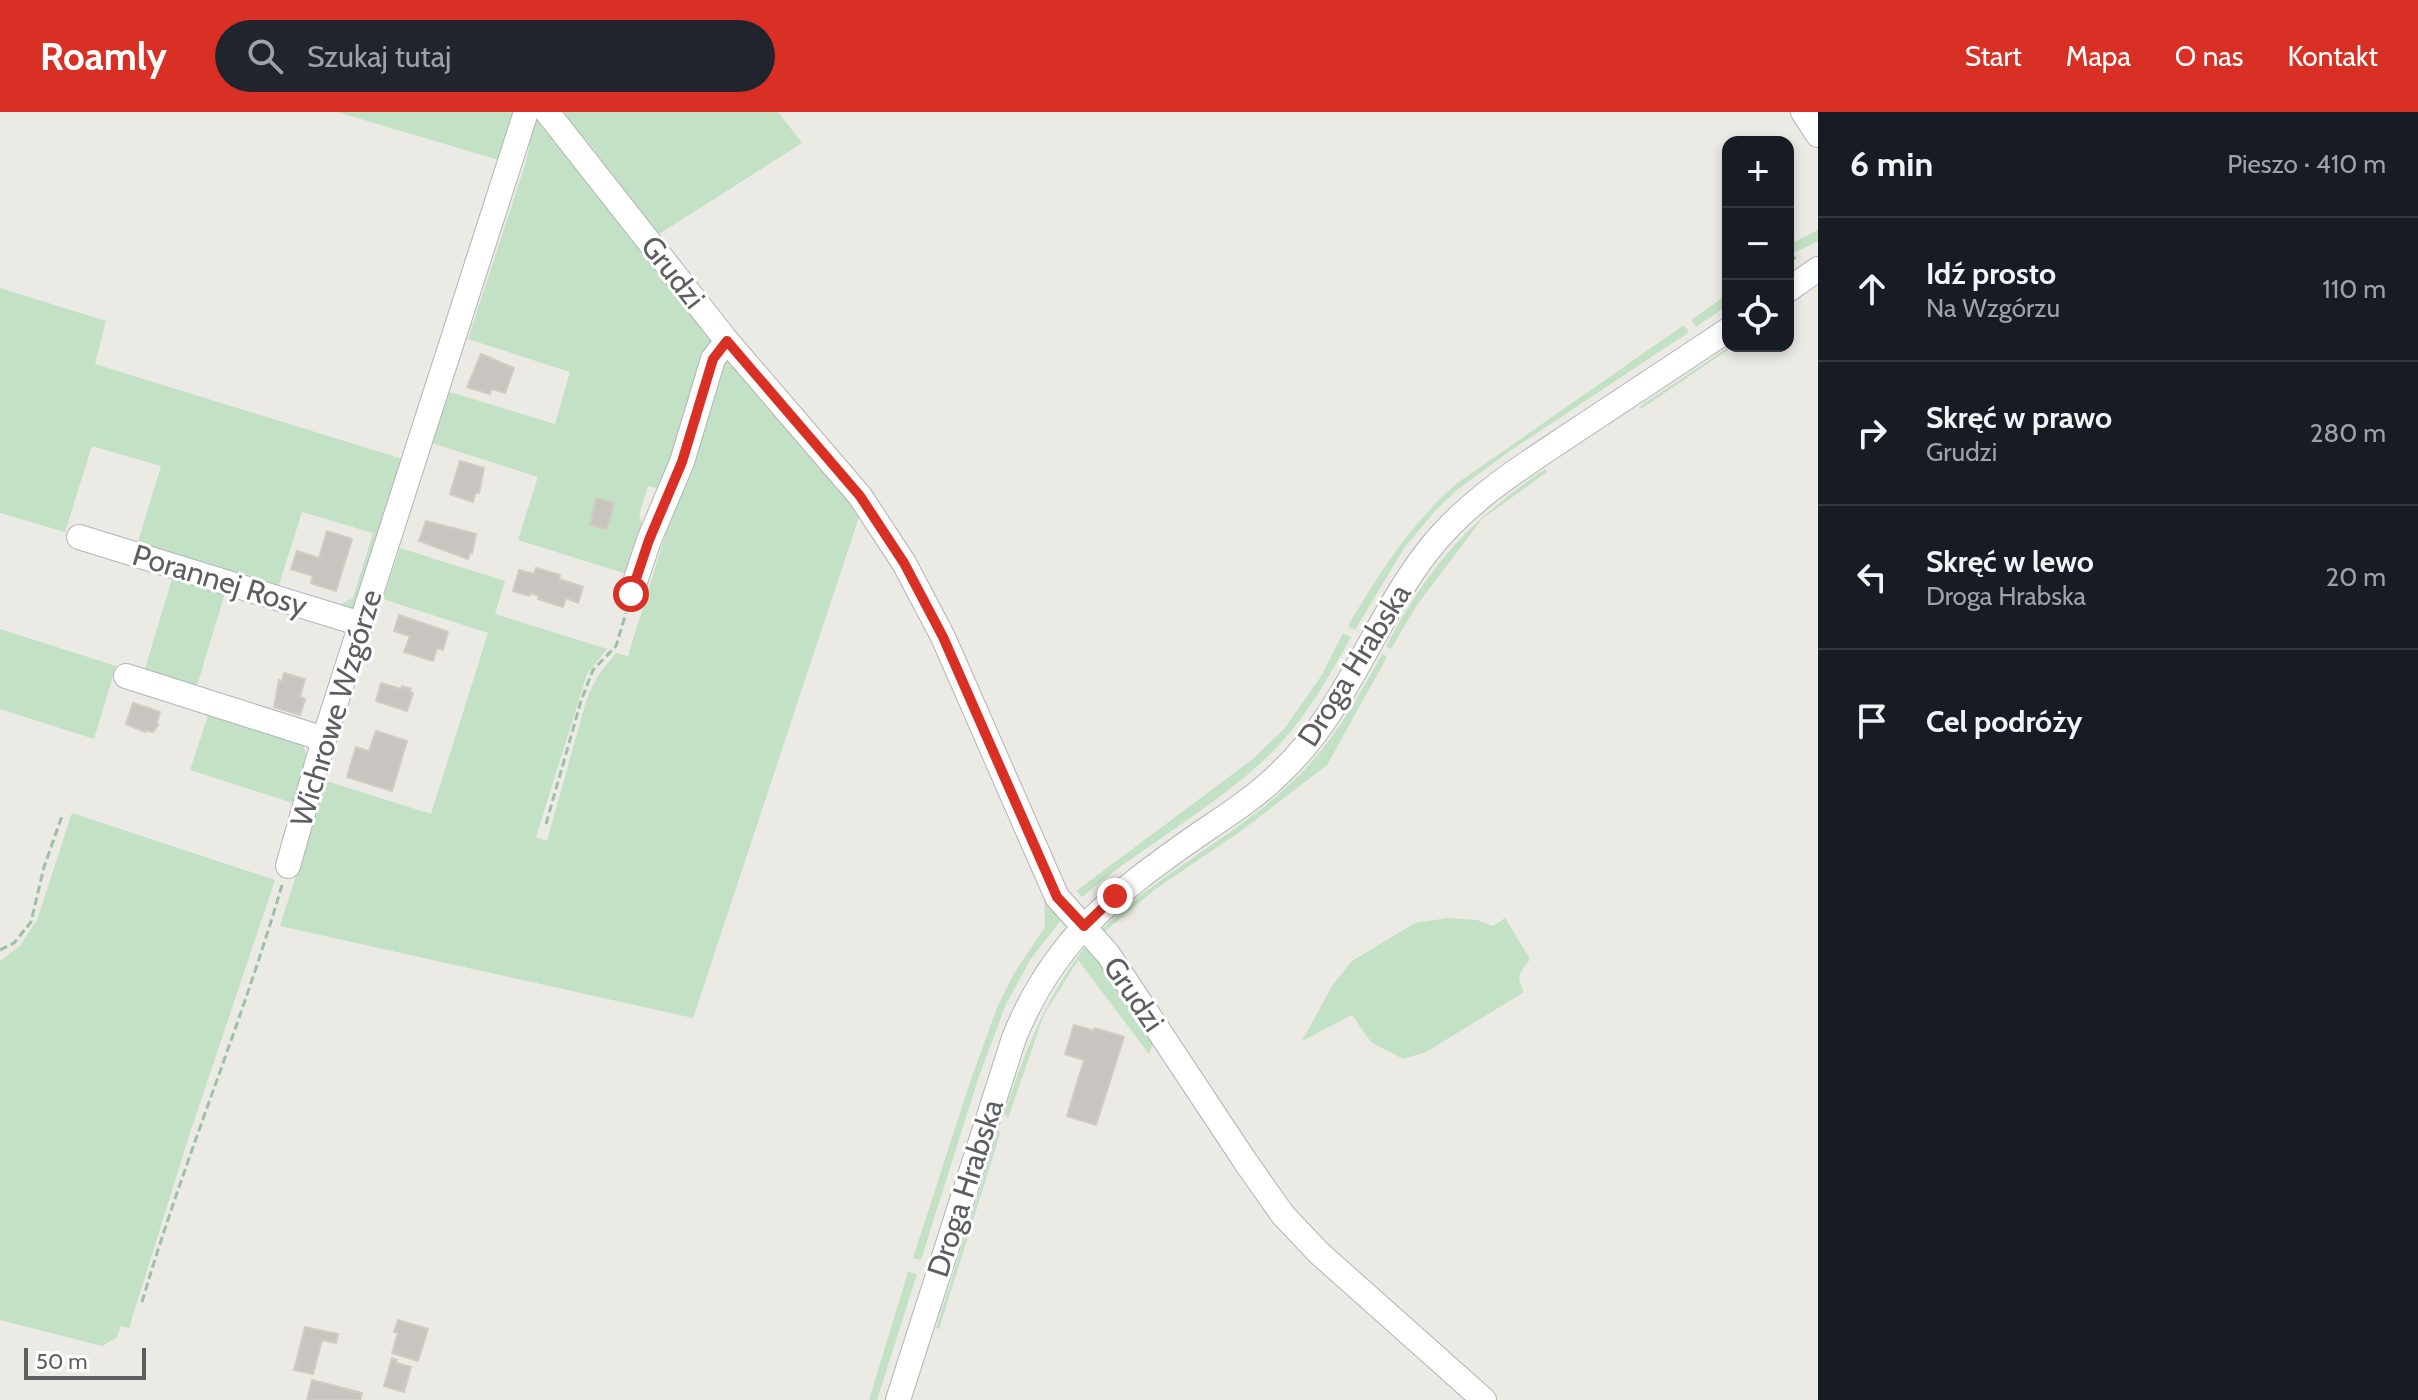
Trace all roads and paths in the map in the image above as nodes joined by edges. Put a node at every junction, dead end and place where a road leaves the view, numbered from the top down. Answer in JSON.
{"nodes":[{"id":1,"x":526,"y":112,"type":"edge"},
{"id":2,"x":547,"y":112,"type":"edge"},
{"id":3,"x":1803,"y":112,"type":"edge"},
{"id":4,"x":1818,"y":135,"type":"edge"},
{"id":5,"x":1809,"y":263,"type":"edge"},
{"id":6,"x":1794,"y":282,"type":"edge"},
{"id":7,"x":1722,"y":334,"type":"edge"},
{"id":8,"x":727,"y":341,"type":"junction"},
{"id":9,"x":79,"y":537,"type":"dead end"},
{"id":10,"x":631,"y":594,"type":"joint"},
{"id":11,"x":361,"y":624,"type":"junction"},
{"id":12,"x":126,"y":676,"type":"dead end"},
{"id":13,"x":324,"y":739,"type":"junction"},
{"id":14,"x":62,"y":816,"type":"dead end"},
{"id":15,"x":546,"y":824,"type":"dead end"},
{"id":16,"x":288,"y":866,"type":"joint"},
{"id":17,"x":1084,"y":926,"type":"junction"},
{"id":18,"x":0,"y":950,"type":"edge"},
{"id":19,"x":142,"y":1302,"type":"dead end"},
{"id":20,"x":898,"y":1400,"type":"edge"},
{"id":21,"x":1484,"y":1400,"type":"edge"}],
"edges":[{"from":1,"to":11,"type":"street","name":"Wichrowe Wzgórze"},
{"from":2,"to":8,"type":"street","name":"Grudzi"},
{"from":3,"to":4,"type":"street"},
{"from":5,"to":6,"type":"street"},
{"from":7,"to":17,"type":"street","name":"Droga Hrabska"},
{"from":8,"to":10,"type":"street"},
{"from":8,"to":17,"type":"street","name":"Grudzi"},
{"from":9,"to":11,"type":"street","name":"Porannej Rosy"},
{"from":10,"to":15,"type":"path"},
{"from":11,"to":13,"type":"street","name":"Wichrowe Wzgórze"},
{"from":12,"to":13,"type":"street"},
{"from":13,"to":16,"type":"street","name":"Wichrowe Wzgórze"},
{"from":14,"to":18,"type":"path"},
{"from":16,"to":19,"type":"path","name":"Wichrowe Wzgórze"},
{"from":17,"to":20,"type":"street","name":"Droga Hrabska"},
{"from":17,"to":21,"type":"street","name":"Grudzi"}]}
